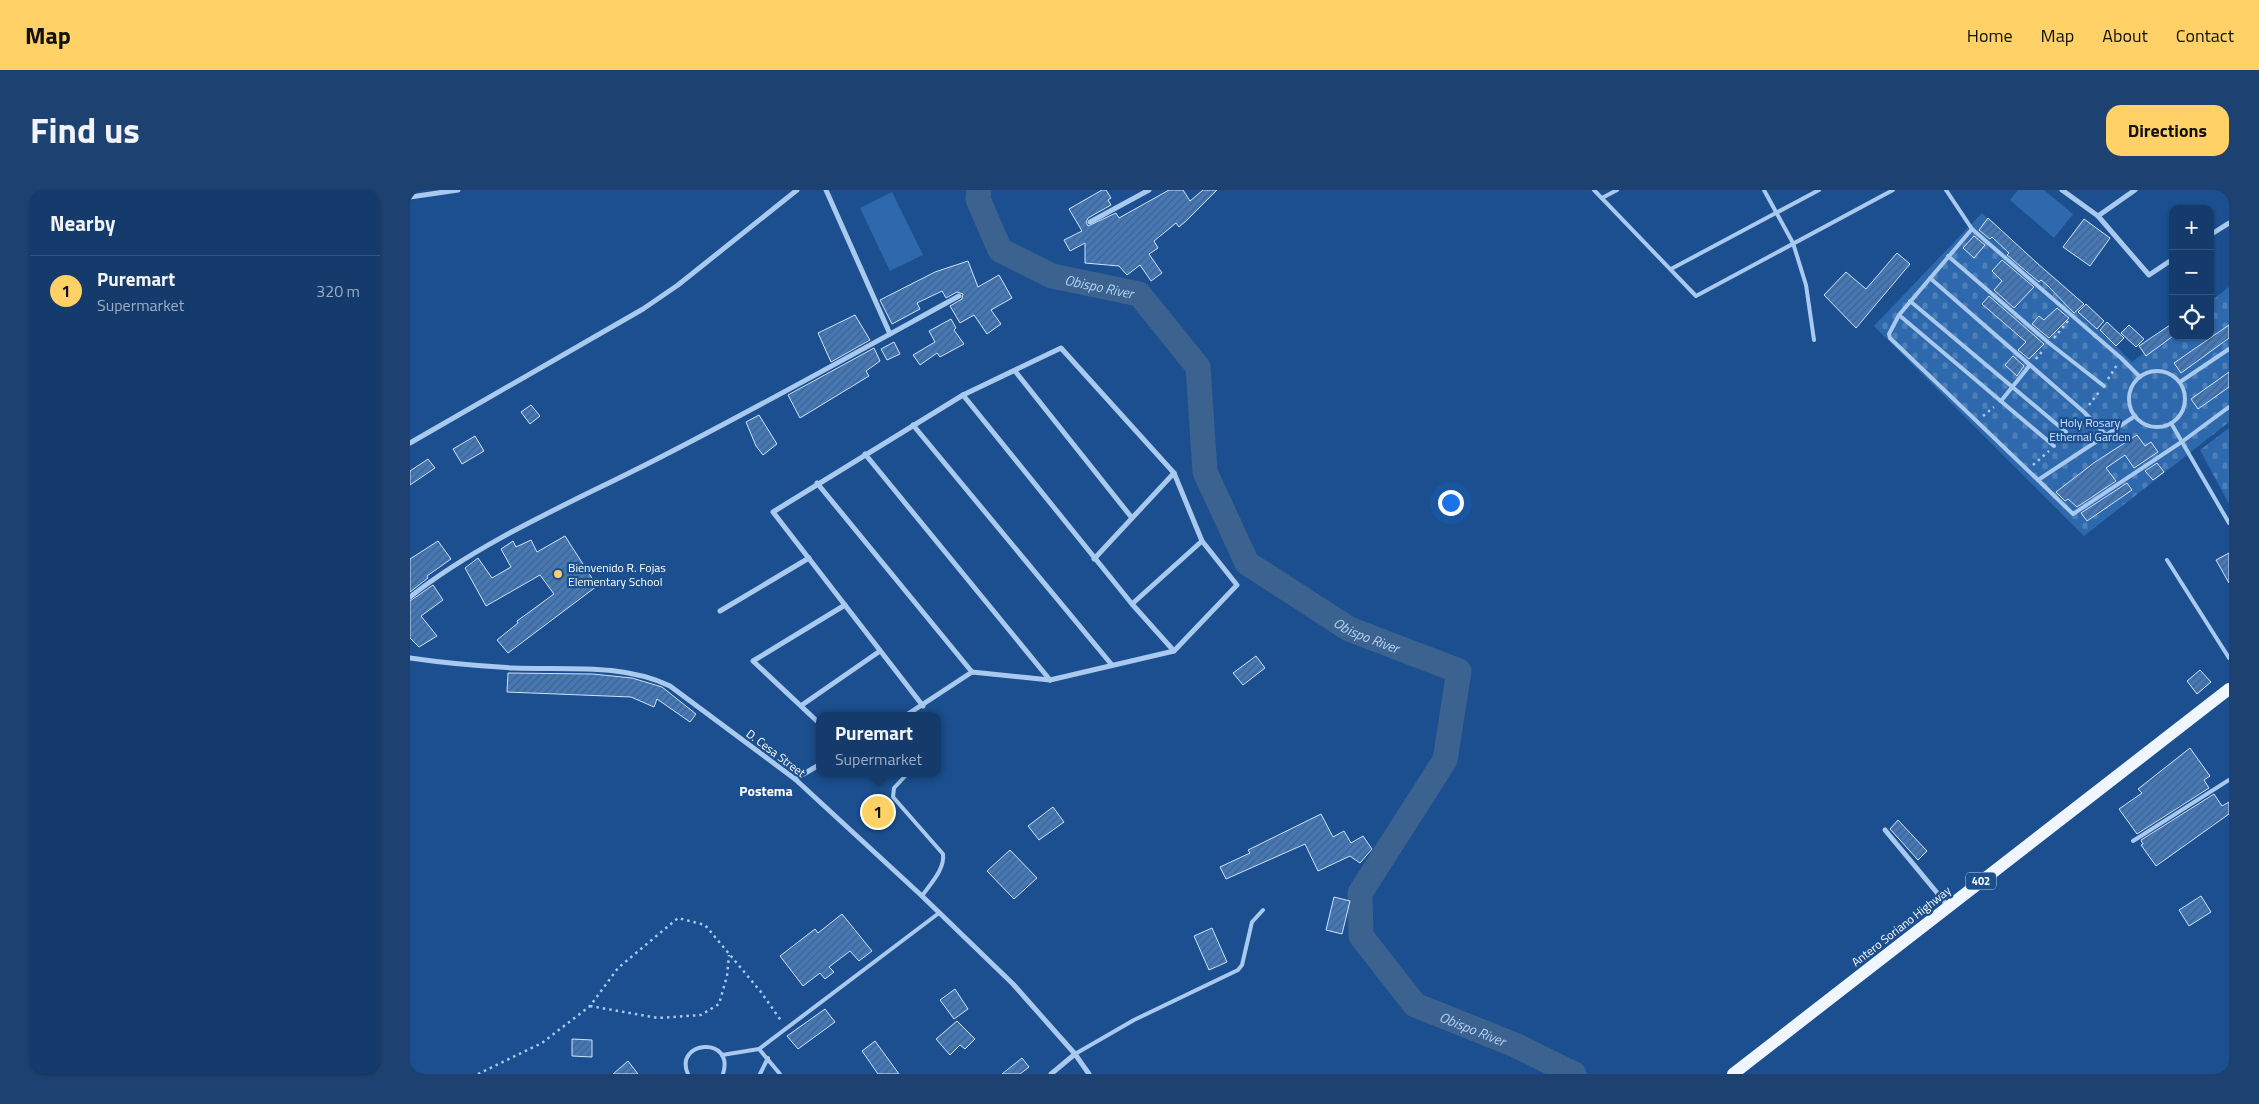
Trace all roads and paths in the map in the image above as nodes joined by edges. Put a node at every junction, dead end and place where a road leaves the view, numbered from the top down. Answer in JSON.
{"nodes":[{"id":1,"x":458,"y":190,"type":"edge"},
{"id":2,"x":797,"y":190,"type":"edge"},
{"id":3,"x":826,"y":190,"type":"edge"},
{"id":4,"x":1150,"y":190,"type":"edge"},
{"id":5,"x":1594,"y":190,"type":"edge"},
{"id":6,"x":1617,"y":190,"type":"edge"},
{"id":7,"x":1764,"y":190,"type":"edge"},
{"id":8,"x":1819,"y":190,"type":"edge"},
{"id":9,"x":1892,"y":190,"type":"edge"},
{"id":10,"x":1946,"y":190,"type":"edge"},
{"id":11,"x":2062,"y":190,"type":"edge"},
{"id":12,"x":2135,"y":190,"type":"edge"},
{"id":13,"x":437,"y":192,"type":"edge"},
{"id":14,"x":410,"y":197,"type":"edge"},
{"id":15,"x":1602,"y":198,"type":"junction"},
{"id":16,"x":1776,"y":213,"type":"junction"},
{"id":17,"x":2098,"y":216,"type":"junction"},
{"id":18,"x":1090,"y":222,"type":"dead end"},
{"id":19,"x":2229,"y":223,"type":"edge"},
{"id":20,"x":1972,"y":229,"type":"junction"},
{"id":21,"x":2214,"y":232,"type":"edge"},
{"id":22,"x":1793,"y":244,"type":"junction"},
{"id":23,"x":1948,"y":256,"type":"junction"},
{"id":24,"x":2169,"y":262,"type":"edge"},
{"id":25,"x":1671,"y":269,"type":"junction"},
{"id":26,"x":1930,"y":278,"type":"junction"},
{"id":27,"x":960,"y":296,"type":"dead end"},
{"id":28,"x":1910,"y":302,"type":"junction"},
{"id":29,"x":1900,"y":315,"type":"junction"},
{"id":30,"x":890,"y":334,"type":"junction"},
{"id":31,"x":1814,"y":340,"type":"dead end"},
{"id":32,"x":2229,"y":349,"type":"edge"},
{"id":33,"x":2030,"y":365,"type":"junction"},
{"id":34,"x":1015,"y":371,"type":"junction"},
{"id":35,"x":2140,"y":377,"type":"junction"},
{"id":36,"x":2180,"y":382,"type":"junction"},
{"id":37,"x":2104,"y":386,"type":"dead end"},
{"id":38,"x":2013,"y":387,"type":"junction"},
{"id":39,"x":964,"y":395,"type":"junction"},
{"id":40,"x":2001,"y":401,"type":"junction"},
{"id":41,"x":2229,"y":407,"type":"edge"},
{"id":42,"x":2135,"y":416,"type":"junction"},
{"id":43,"x":1978,"y":421,"type":"junction"},
{"id":44,"x":2171,"y":423,"type":"junction"},
{"id":45,"x":913,"y":426,"type":"junction"},
{"id":46,"x":2066,"y":432,"type":"dead end"},
{"id":47,"x":2105,"y":434,"type":"junction"},
{"id":48,"x":2183,"y":441,"type":"junction"},
{"id":49,"x":410,"y":443,"type":"edge"},
{"id":50,"x":2054,"y":446,"type":"dead end"},
{"id":51,"x":865,"y":454,"type":"junction"},
{"id":52,"x":1174,"y":473,"type":"junction"},
{"id":53,"x":2038,"y":480,"type":"junction"},
{"id":54,"x":818,"y":483,"type":"junction"},
{"id":55,"x":1132,"y":518,"type":"junction"},
{"id":56,"x":2229,"y":523,"type":"edge"},
{"id":57,"x":1202,"y":541,"type":"junction"},
{"id":58,"x":809,"y":558,"type":"junction"},
{"id":59,"x":1094,"y":558,"type":"junction"},
{"id":60,"x":2167,"y":560,"type":"dead end"},
{"id":61,"x":410,"y":597,"type":"edge"},
{"id":62,"x":1132,"y":604,"type":"junction"},
{"id":63,"x":845,"y":605,"type":"junction"},
{"id":64,"x":720,"y":611,"type":"dead end"},
{"id":65,"x":880,"y":651,"type":"junction"},
{"id":66,"x":1174,"y":651,"type":"junction"},
{"id":67,"x":410,"y":658,"type":"edge"},
{"id":68,"x":2229,"y":658,"type":"edge"},
{"id":69,"x":1112,"y":665,"type":"junction"},
{"id":70,"x":972,"y":672,"type":"junction"},
{"id":71,"x":1050,"y":680,"type":"junction"},
{"id":72,"x":2229,"y":689,"type":"edge"},
{"id":73,"x":802,"y":705,"type":"junction"},
{"id":74,"x":923,"y":706,"type":"junction"},
{"id":75,"x":912,"y":712,"type":"edge"},
{"id":76,"x":816,"y":719,"type":"edge"},
{"id":77,"x":816,"y":767,"type":"edge"},
{"id":78,"x":904,"y":777,"type":"edge"},
{"id":79,"x":794,"y":779,"type":"junction"},
{"id":80,"x":2229,"y":780,"type":"edge"},
{"id":81,"x":1885,"y":830,"type":"dead end"},
{"id":82,"x":2133,"y":840,"type":"dead end"},
{"id":83,"x":922,"y":896,"type":"junction"},
{"id":84,"x":1948,"y":906,"type":"junction"},
{"id":85,"x":1263,"y":910,"type":"dead end"},
{"id":86,"x":940,"y":913,"type":"junction"},
{"id":87,"x":729,"y":953,"type":"junction"},
{"id":88,"x":590,"y":1006,"type":"junction"},
{"id":89,"x":786,"y":1026,"type":"junction"},
{"id":90,"x":759,"y":1049,"type":"junction"},
{"id":91,"x":1076,"y":1054,"type":"junction"},
{"id":92,"x":722,"y":1055,"type":"junction"},
{"id":93,"x":768,"y":1058,"type":"junction"},
{"id":94,"x":1054,"y":1073,"type":"edge"},
{"id":95,"x":478,"y":1074,"type":"edge"},
{"id":96,"x":688,"y":1074,"type":"edge"},
{"id":97,"x":723,"y":1074,"type":"edge"},
{"id":98,"x":760,"y":1074,"type":"edge"},
{"id":99,"x":780,"y":1074,"type":"edge"},
{"id":100,"x":1089,"y":1074,"type":"edge"},
{"id":101,"x":1733,"y":1074,"type":"edge"}],
"edges":[{"from":1,"to":13,"type":"street"},
{"from":2,"to":49,"type":"street"},
{"from":3,"to":30,"type":"street"},
{"from":4,"to":18,"type":"street"},
{"from":5,"to":15,"type":"lane"},
{"from":6,"to":15,"type":"lane"},
{"from":7,"to":16,"type":"lane"},
{"from":8,"to":16,"type":"lane"},
{"from":9,"to":22,"type":"lane"},
{"from":10,"to":20,"type":"lane"},
{"from":11,"to":17,"type":"street"},
{"from":12,"to":17,"type":"street"},
{"from":13,"to":14,"type":"street"},
{"from":15,"to":25,"type":"lane"},
{"from":16,"to":22,"type":"lane"},
{"from":16,"to":25,"type":"lane"},
{"from":17,"to":24,"type":"street"},
{"from":19,"to":21,"type":"street"},
{"from":20,"to":23,"type":"lane"},
{"from":20,"to":35,"type":"lane"},
{"from":22,"to":25,"type":"lane"},
{"from":22,"to":31,"type":"lane"},
{"from":23,"to":26,"type":"lane"},
{"from":23,"to":37,"type":"lane"},
{"from":26,"to":28,"type":"lane"},
{"from":26,"to":33,"type":"lane"},
{"from":27,"to":30,"type":"street"},
{"from":28,"to":29,"type":"lane"},
{"from":28,"to":38,"type":"lane"},
{"from":29,"to":40,"type":"lane"},
{"from":29,"to":43,"type":"lane"},
{"from":30,"to":61,"type":"street"},
{"from":32,"to":36,"type":"lane"},
{"from":33,"to":38,"type":"lane"},
{"from":33,"to":47,"type":"lane"},
{"from":34,"to":39,"type":"street"},
{"from":34,"to":52,"type":"street"},
{"from":34,"to":55,"type":"street"},
{"from":35,"to":36,"type":"lane"},
{"from":35,"to":42,"type":"lane"},
{"from":36,"to":44,"type":"lane"},
{"from":38,"to":40,"type":"lane"},
{"from":38,"to":46,"type":"lane"},
{"from":39,"to":45,"type":"street"},
{"from":39,"to":59,"type":"street"},
{"from":40,"to":43,"type":"path"},
{"from":40,"to":50,"type":"lane"},
{"from":41,"to":48,"type":"lane"},
{"from":42,"to":44,"type":"lane"},
{"from":42,"to":47,"type":"lane"},
{"from":43,"to":53,"type":"lane"},
{"from":44,"to":48,"type":"lane"},
{"from":45,"to":51,"type":"street"},
{"from":45,"to":69,"type":"street"},
{"from":47,"to":53,"type":"lane"},
{"from":48,"to":53,"type":"lane"},
{"from":48,"to":56,"type":"lane"},
{"from":51,"to":54,"type":"street"},
{"from":51,"to":71,"type":"street"},
{"from":52,"to":55,"type":"street"},
{"from":52,"to":57,"type":"street"},
{"from":54,"to":58,"type":"street"},
{"from":54,"to":70,"type":"street"},
{"from":55,"to":59,"type":"street"},
{"from":57,"to":62,"type":"street"},
{"from":57,"to":66,"type":"street"},
{"from":58,"to":63,"type":"street"},
{"from":58,"to":64,"type":"street"},
{"from":59,"to":62,"type":"street"},
{"from":60,"to":68,"type":"lane"},
{"from":62,"to":66,"type":"street"},
{"from":63,"to":65,"type":"street"},
{"from":63,"to":73,"type":"street"},
{"from":65,"to":73,"type":"street"},
{"from":65,"to":74,"type":"street"},
{"from":66,"to":69,"type":"street"},
{"from":67,"to":79,"type":"street","name":"D. Cesa Street"},
{"from":69,"to":71,"type":"street"},
{"from":70,"to":71,"type":"street"},
{"from":70,"to":74,"type":"street"},
{"from":72,"to":84,"type":"main road","name":"Antero Soriano Highway","number":"402"},
{"from":73,"to":76,"type":"street"},
{"from":74,"to":75,"type":"street"},
{"from":77,"to":79,"type":"street"},
{"from":78,"to":83,"type":"lane"},
{"from":79,"to":83,"type":"street","name":"D. Cesa Street"},
{"from":80,"to":82,"type":"lane"},
{"from":81,"to":84,"type":"street"},
{"from":83,"to":86,"type":"street","name":"D. Cesa Street"},
{"from":84,"to":101,"type":"main road","name":"Antero Soriano Highway","number":"402"},
{"from":85,"to":91,"type":"lane"},
{"from":86,"to":89,"type":"lane"},
{"from":86,"to":91,"type":"street","name":"D. Cesa Street"},
{"from":87,"to":88,"type":"path"},
{"from":87,"to":88,"type":"path"},
{"from":87,"to":89,"type":"path"},
{"from":88,"to":95,"type":"path"},
{"from":89,"to":90,"type":"lane"},
{"from":90,"to":92,"type":"lane"},
{"from":90,"to":93,"type":"lane"},
{"from":91,"to":94,"type":"street"},
{"from":91,"to":100,"type":"street","name":"D. Cesa Street"},
{"from":92,"to":96,"type":"lane"},
{"from":92,"to":97,"type":"lane"},
{"from":93,"to":98,"type":"lane"},
{"from":93,"to":99,"type":"lane"}]}
